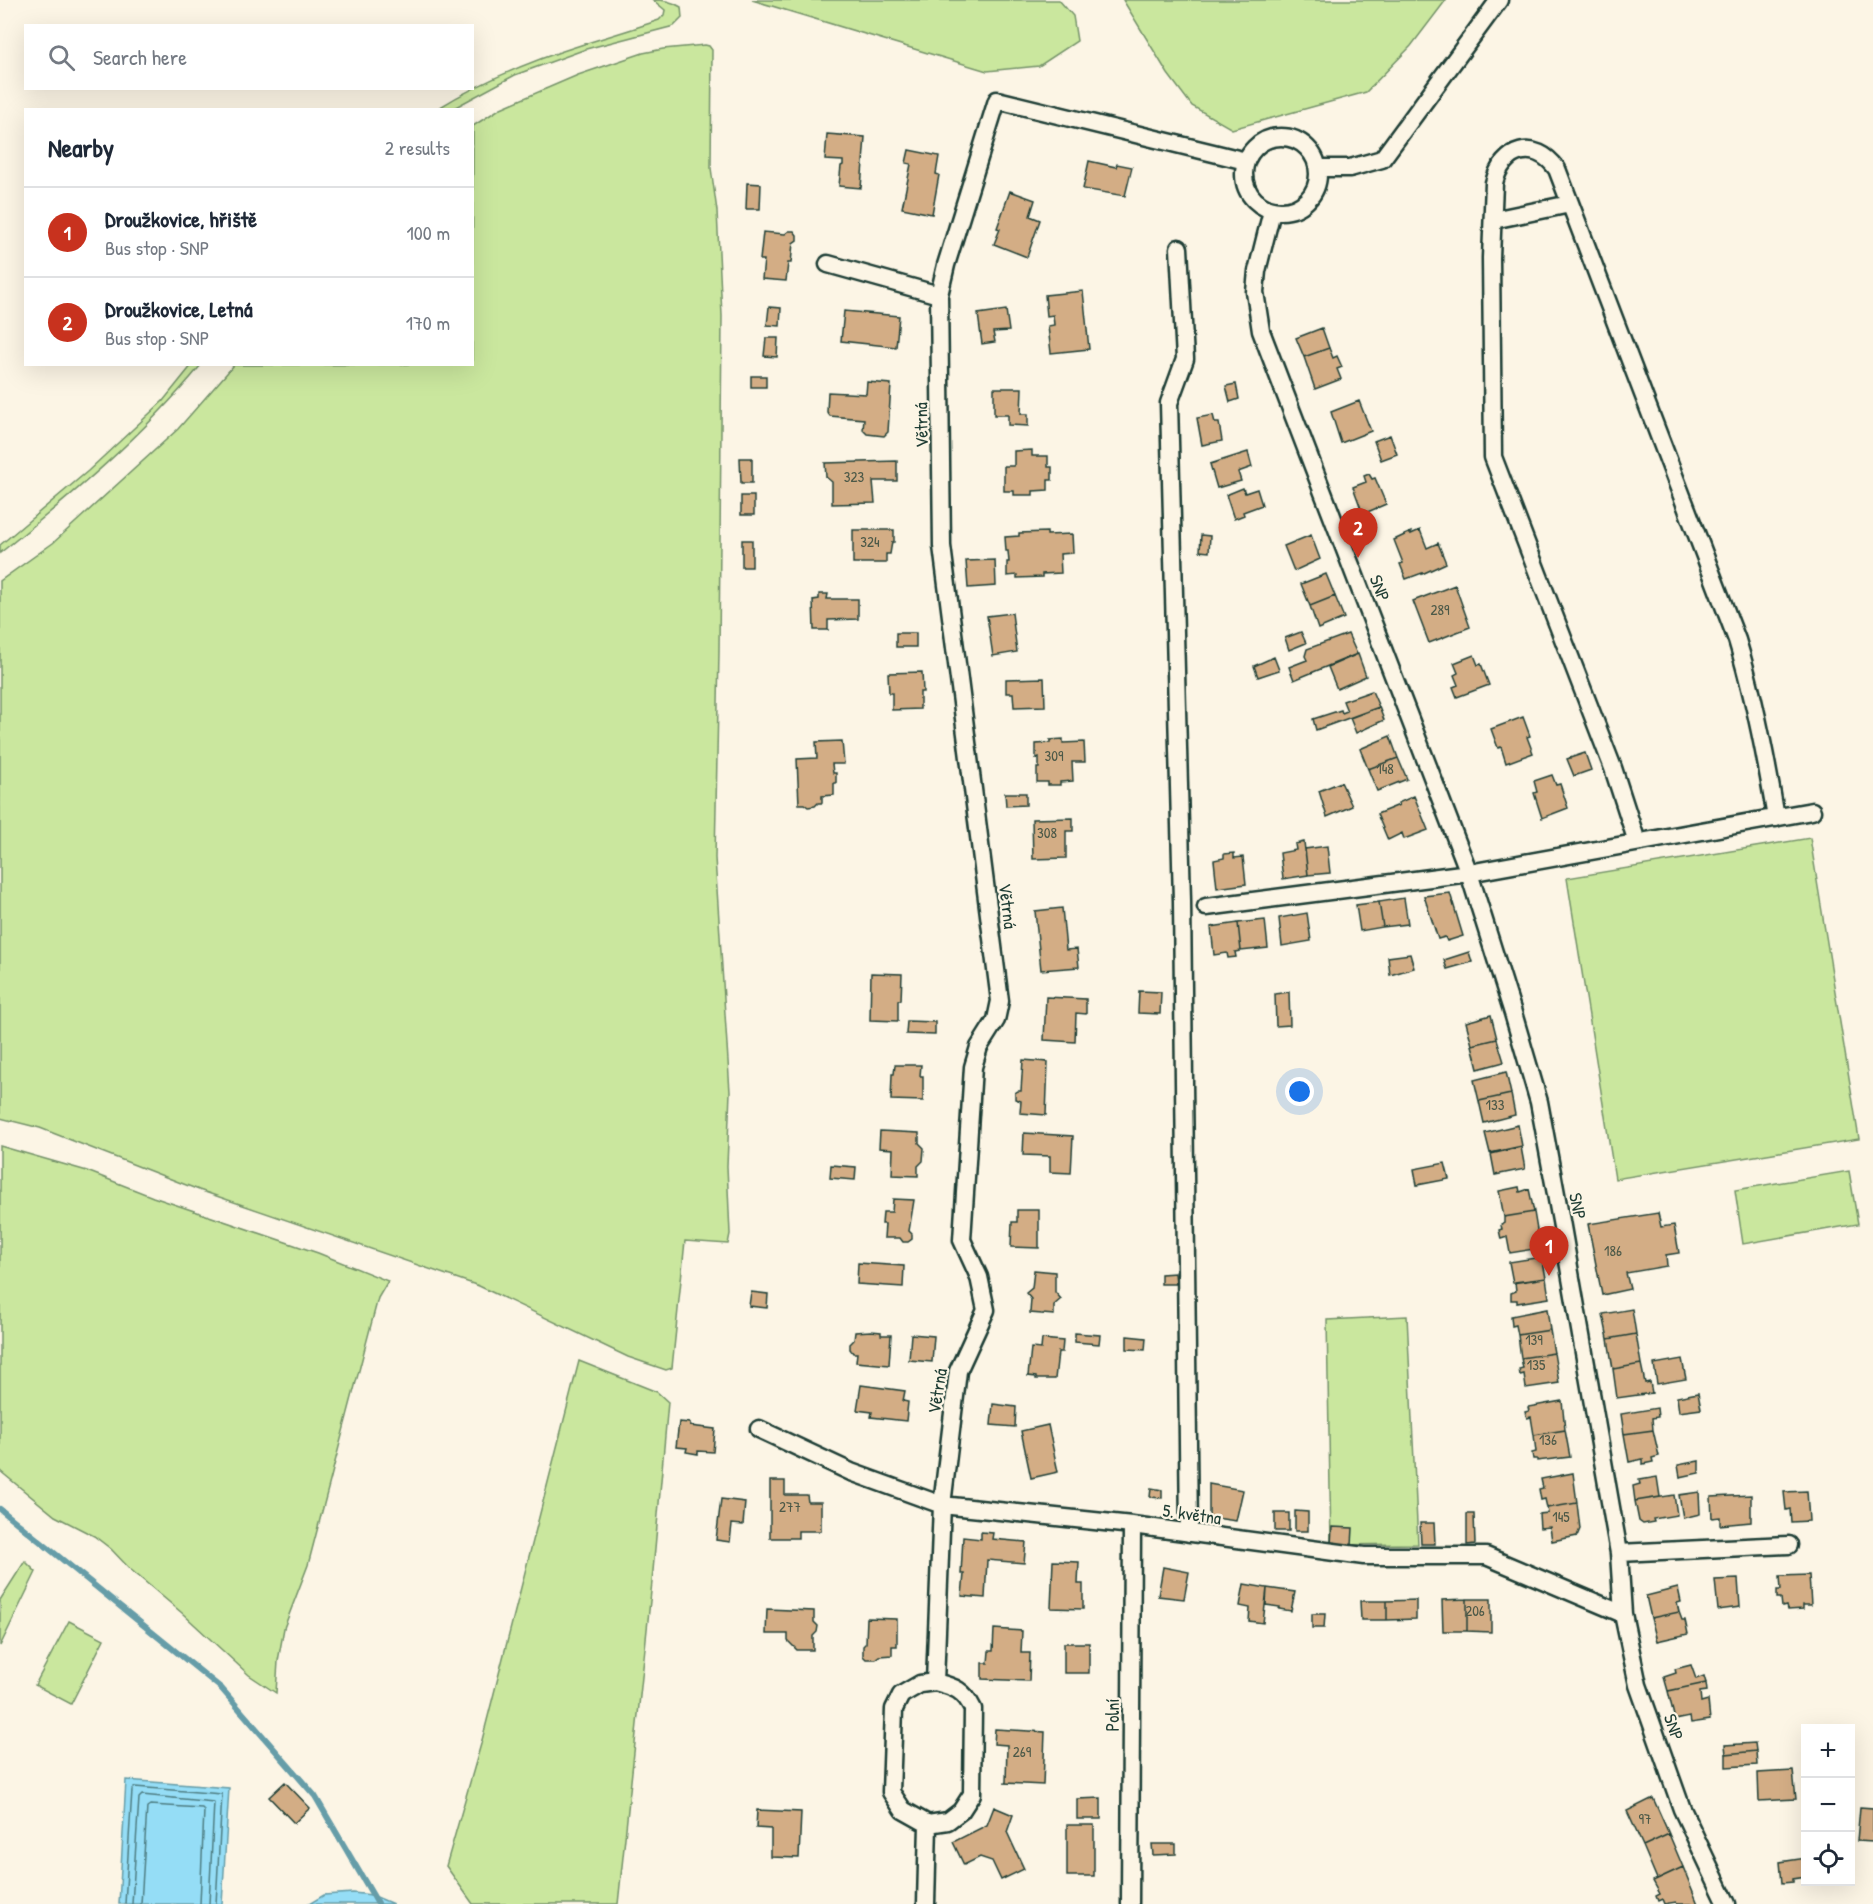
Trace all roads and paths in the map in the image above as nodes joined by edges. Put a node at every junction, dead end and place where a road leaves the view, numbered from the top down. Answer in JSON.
{"nodes":[{"id":1,"x":1499,"y":0,"type":"edge"},
{"id":2,"x":1246,"y":161,"type":"junction"},
{"id":3,"x":1319,"y":168,"type":"junction"},
{"id":4,"x":1570,"y":204,"type":"junction"},
{"id":5,"x":1272,"y":211,"type":"junction"},
{"id":6,"x":1493,"y":220,"type":"junction"},
{"id":7,"x":1179,"y":248,"type":"dead end"},
{"id":8,"x":828,"y":264,"type":"dead end"},
{"id":9,"x":939,"y":295,"type":"junction"},
{"id":10,"x":1812,"y":811,"type":"dead end"},
{"id":11,"x":1776,"y":818,"type":"junction"},
{"id":12,"x":1638,"y":842,"type":"junction"},
{"id":13,"x":1468,"y":873,"type":"junction"},
{"id":14,"x":1206,"y":907,"type":"dead end"},
{"id":15,"x":759,"y":1429,"type":"dead end"},
{"id":16,"x":942,"y":1505,"type":"junction"},
{"id":17,"x":1132,"y":1526,"type":"junction"},
{"id":18,"x":1189,"y":1533,"type":"junction"},
{"id":19,"x":1789,"y":1545,"type":"dead end"},
{"id":20,"x":1619,"y":1553,"type":"junction"},
{"id":21,"x":1623,"y":1614,"type":"junction"},
{"id":22,"x":935,"y":1682,"type":"junction"},
{"id":23,"x":928,"y":1824,"type":"junction"},
{"id":24,"x":926,"y":1904,"type":"edge"},
{"id":25,"x":1130,"y":1904,"type":"edge"},
{"id":26,"x":1727,"y":1904,"type":"edge"}],
"edges":[{"from":1,"to":3,"type":"street"},
{"from":2,"to":3,"type":"street"},
{"from":2,"to":5,"type":"street"},
{"from":2,"to":9,"type":"street","name":"Větrná"},
{"from":3,"to":5,"type":"street"},
{"from":4,"to":6,"type":"street"},
{"from":4,"to":6,"type":"street"},
{"from":4,"to":11,"type":"street"},
{"from":5,"to":13,"type":"street","name":"SNP"},
{"from":6,"to":12,"type":"street"},
{"from":7,"to":18,"type":"street"},
{"from":8,"to":9,"type":"street"},
{"from":9,"to":16,"type":"street","name":"Větrná"},
{"from":10,"to":11,"type":"street"},
{"from":11,"to":12,"type":"street"},
{"from":12,"to":13,"type":"street"},
{"from":13,"to":14,"type":"street"},
{"from":13,"to":20,"type":"street","name":"SNP"},
{"from":15,"to":16,"type":"street","name":"5. května"},
{"from":16,"to":17,"type":"street","name":"5. května"},
{"from":16,"to":22,"type":"street"},
{"from":17,"to":18,"type":"street","name":"5. května"},
{"from":17,"to":25,"type":"street","name":"Polní"},
{"from":18,"to":21,"type":"street","name":"5. května"},
{"from":19,"to":20,"type":"street"},
{"from":20,"to":21,"type":"street","name":"SNP"},
{"from":21,"to":26,"type":"street","name":"SNP"},
{"from":22,"to":23,"type":"street"},
{"from":22,"to":23,"type":"street"},
{"from":23,"to":24,"type":"street"}]}
